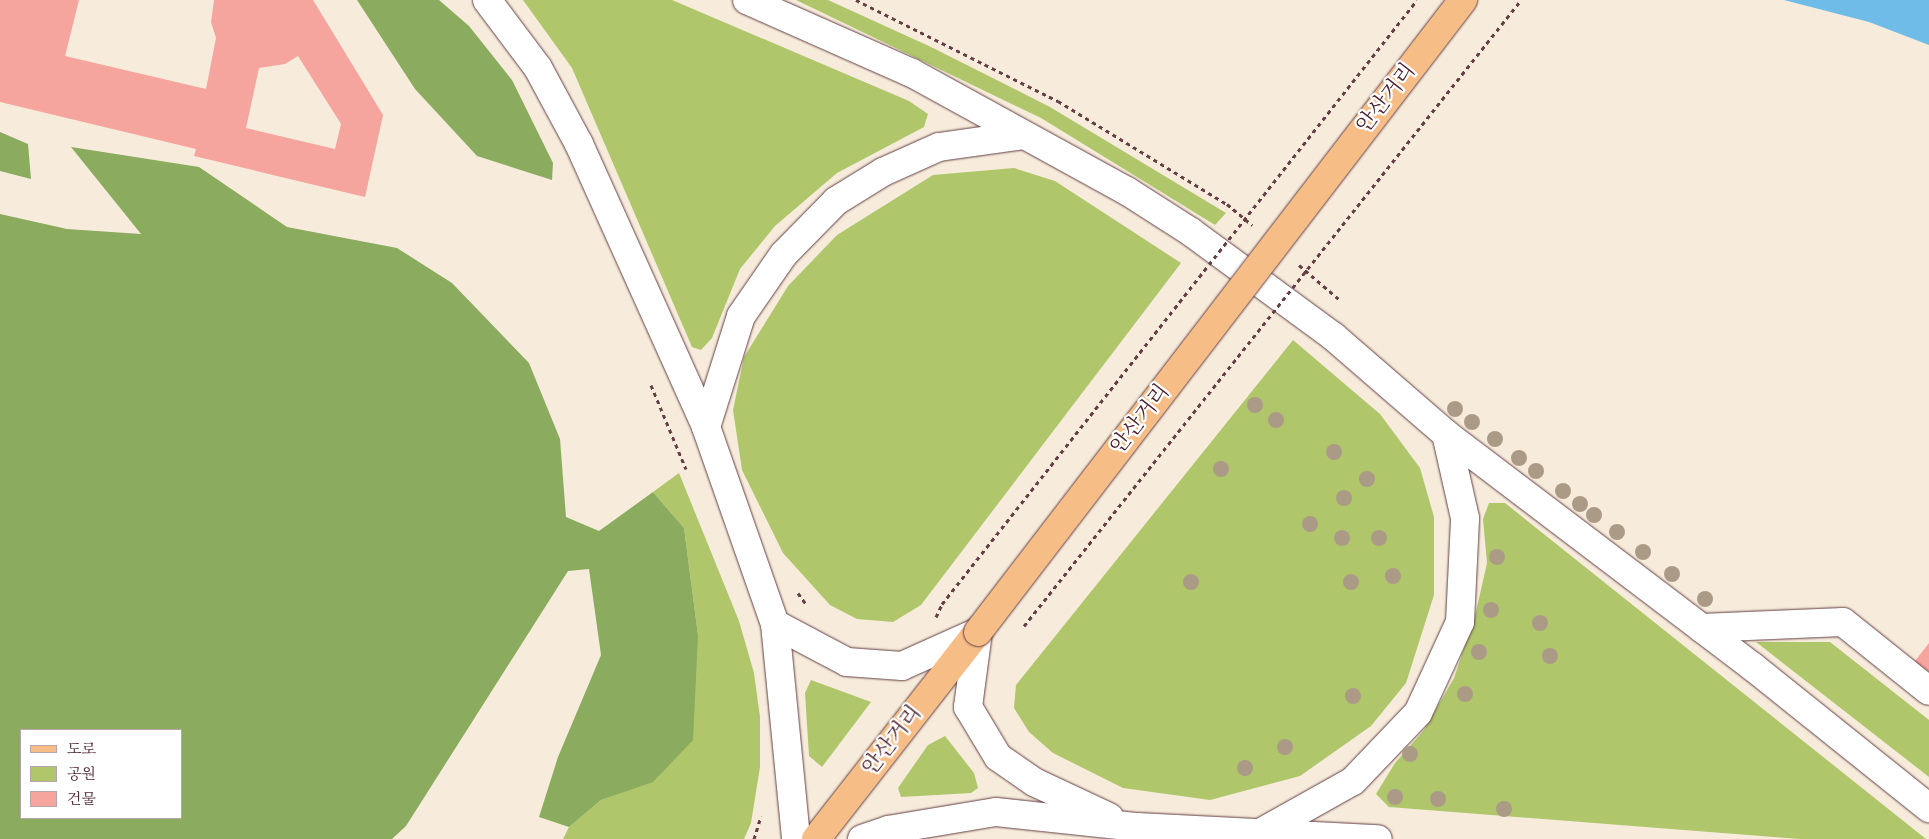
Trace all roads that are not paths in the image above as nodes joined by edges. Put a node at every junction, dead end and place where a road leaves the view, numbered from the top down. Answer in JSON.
{"nodes":[{"id":1,"x":487,"y":0,"type":"edge"},
{"id":2,"x":747,"y":0,"type":"edge"},
{"id":3,"x":1463,"y":0,"type":"edge"},
{"id":4,"x":1023,"y":135,"type":"junction"},
{"id":5,"x":706,"y":427,"type":"junction"},
{"id":6,"x":1446,"y":434,"type":"junction"},
{"id":7,"x":775,"y":624,"type":"junction"},
{"id":8,"x":1701,"y":628,"type":"junction"},
{"id":9,"x":978,"y":632,"type":"junction"},
{"id":10,"x":1929,"y":691,"type":"edge"},
{"id":11,"x":1929,"y":808,"type":"edge"},
{"id":12,"x":1129,"y":826,"type":"junction"},
{"id":13,"x":1262,"y":832,"type":"junction"},
{"id":14,"x":796,"y":839,"type":"edge"},
{"id":15,"x":816,"y":839,"type":"edge"},
{"id":16,"x":862,"y":839,"type":"edge"},
{"id":17,"x":1378,"y":839,"type":"edge"}],
"edges":[{"from":1,"to":5,"type":"street"},
{"from":2,"to":4,"type":"street"},
{"from":3,"to":9,"type":"main road","name":"안산거리","bridge":true},
{"from":4,"to":5,"type":"street"},
{"from":4,"to":6,"type":"street"},
{"from":5,"to":7,"type":"street"},
{"from":6,"to":8,"type":"street"},
{"from":6,"to":13,"type":"street"},
{"from":7,"to":9,"type":"street"},
{"from":7,"to":14,"type":"street"},
{"from":8,"to":10,"type":"street"},
{"from":8,"to":11,"type":"street"},
{"from":9,"to":12,"type":"street"},
{"from":9,"to":15,"type":"main road","name":"안산거리"},
{"from":12,"to":13,"type":"street"},
{"from":12,"to":16,"type":"street"},
{"from":13,"to":17,"type":"street"}]}
